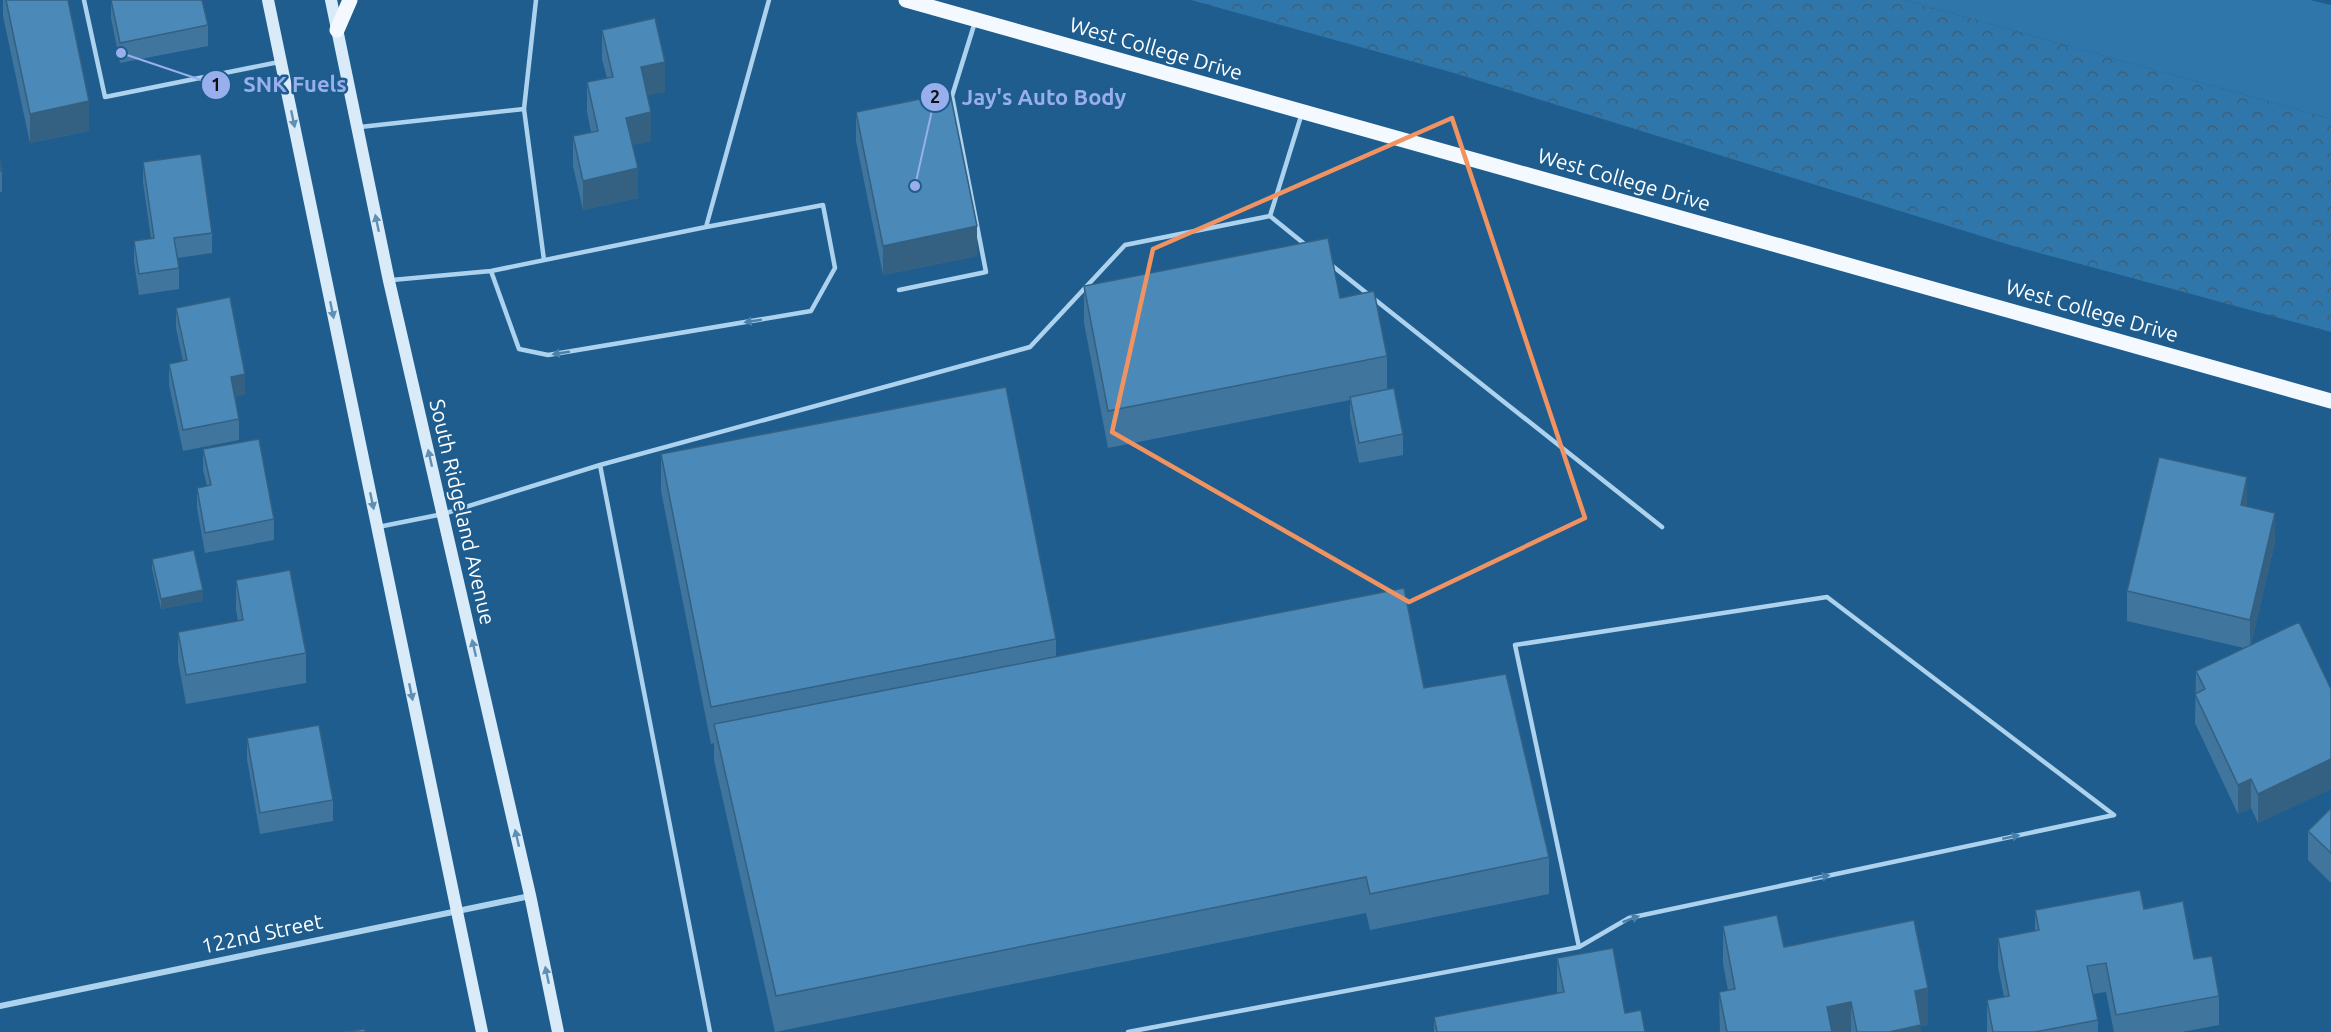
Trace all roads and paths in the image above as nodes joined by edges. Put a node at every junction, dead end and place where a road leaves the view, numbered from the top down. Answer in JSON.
{"nodes":[{"id":1,"x":84,"y":0,"type":"edge"},
{"id":2,"x":268,"y":0,"type":"edge"},
{"id":3,"x":331,"y":0,"type":"edge"},
{"id":4,"x":350,"y":0,"type":"edge"},
{"id":5,"x":536,"y":0,"type":"edge"},
{"id":6,"x":769,"y":0,"type":"edge"},
{"id":7,"x":906,"y":0,"type":"edge"},
{"id":8,"x":976,"y":20,"type":"junction"},
{"id":9,"x":337,"y":30,"type":"junction"},
{"id":10,"x":281,"y":62,"type":"junction"},
{"id":11,"x":524,"y":109,"type":"junction"},
{"id":12,"x":1302,"y":111,"type":"junction"},
{"id":13,"x":357,"y":128,"type":"junction"},
{"id":14,"x":1270,"y":216,"type":"junction"},
{"id":15,"x":706,"y":227,"type":"junction"},
{"id":16,"x":1317,"y":254,"type":"edge"},
{"id":17,"x":544,"y":260,"type":"junction"},
{"id":18,"x":1326,"y":261,"type":"edge"},
{"id":19,"x":491,"y":271,"type":"junction"},
{"id":20,"x":389,"y":281,"type":"junction"},
{"id":21,"x":899,"y":290,"type":"dead end"},
{"id":22,"x":2331,"y":401,"type":"edge"},
{"id":23,"x":600,"y":465,"type":"junction"},
{"id":24,"x":443,"y":514,"type":"junction"},
{"id":25,"x":1662,"y":527,"type":"dead end"},
{"id":26,"x":377,"y":528,"type":"junction"},
{"id":27,"x":530,"y":895,"type":"junction"},
{"id":28,"x":457,"y":910,"type":"junction"},
{"id":29,"x":1580,"y":947,"type":"junction"},
{"id":30,"x":0,"y":1006,"type":"edge"},
{"id":31,"x":482,"y":1032,"type":"edge"},
{"id":32,"x":558,"y":1032,"type":"edge"},
{"id":33,"x":710,"y":1032,"type":"edge"},
{"id":34,"x":1128,"y":1032,"type":"edge"}],
"edges":[{"from":1,"to":10,"type":"lane"},
{"from":2,"to":10,"type":"main road"},
{"from":3,"to":9,"type":"main road","name":"South Ridgeland Avenue"},
{"from":4,"to":9,"type":"main road"},
{"from":5,"to":11,"type":"lane"},
{"from":6,"to":15,"type":"lane"},
{"from":7,"to":8,"type":"main road","name":"West College Drive"},
{"from":8,"to":12,"type":"main road","name":"West College Drive"},
{"from":8,"to":21,"type":"lane"},
{"from":9,"to":13,"type":"main road","name":"South Ridgeland Avenue"},
{"from":10,"to":26,"type":"main road","one_way":true},
{"from":11,"to":13,"type":"lane"},
{"from":11,"to":17,"type":"lane"},
{"from":12,"to":14,"type":"lane"},
{"from":12,"to":22,"type":"main road","name":"West College Drive"},
{"from":20,"to":13,"type":"main road","name":"South Ridgeland Avenue","one_way":true},
{"from":14,"to":16,"type":"lane"},
{"from":14,"to":23,"type":"lane"},
{"from":15,"to":17,"type":"lane"},
{"from":15,"to":19,"type":"lane","one_way":true},
{"from":17,"to":19,"type":"lane"},
{"from":18,"to":25,"type":"lane"},
{"from":19,"to":20,"type":"lane"},
{"from":24,"to":20,"type":"main road","name":"South Ridgeland Avenue","one_way":true},
{"from":23,"to":24,"type":"lane"},
{"from":23,"to":33,"type":"lane"},
{"from":24,"to":26,"type":"lane"},
{"from":27,"to":24,"type":"main road","name":"South Ridgeland Avenue","one_way":true},
{"from":26,"to":28,"type":"main road","one_way":true},
{"from":27,"to":28,"type":"street","name":"122nd Street"},
{"from":32,"to":27,"type":"main road","name":"South Ridgeland Avenue","one_way":true},
{"from":28,"to":30,"type":"street","name":"122nd Street"},
{"from":28,"to":31,"type":"main road"},
{"from":29,"to":29,"type":"lane","one_way":true},
{"from":29,"to":34,"type":"lane"}]}
